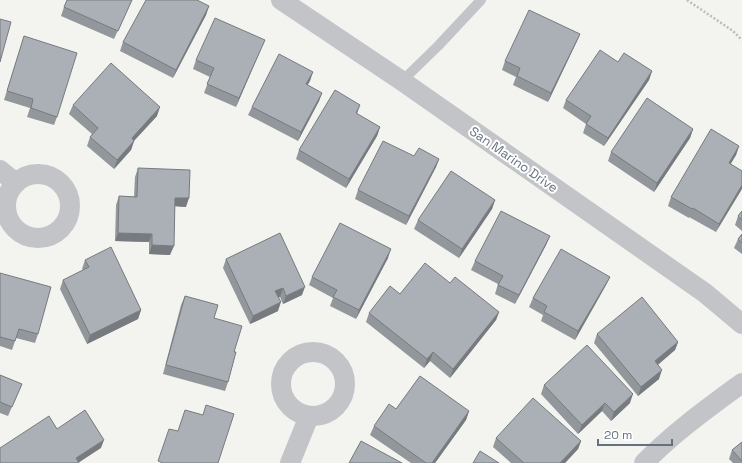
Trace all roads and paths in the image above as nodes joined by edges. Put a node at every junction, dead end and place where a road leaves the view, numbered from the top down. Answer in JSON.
{"nodes":[{"id":1,"x":281,"y":0,"type":"edge"},
{"id":2,"x":481,"y":0,"type":"edge"},
{"id":3,"x":687,"y":0,"type":"edge"},
{"id":4,"x":742,"y":40,"type":"edge"},
{"id":5,"x":402,"y":81,"type":"junction"},
{"id":6,"x":0,"y":170,"type":"edge"},
{"id":7,"x":16,"y":183,"type":"dead end"},
{"id":8,"x":742,"y":324,"type":"edge"},
{"id":9,"x":742,"y":383,"type":"edge"},
{"id":10,"x":309,"y":416,"type":"dead end"},
{"id":11,"x":290,"y":463,"type":"edge"},
{"id":12,"x":644,"y":463,"type":"edge"}],
"edges":[{"from":1,"to":5,"type":"street","name":"San Marino Drive"},
{"from":2,"to":5,"type":"lane"},
{"from":3,"to":4,"type":"path"},
{"from":5,"to":8,"type":"street","name":"San Marino Drive"},
{"from":6,"to":7,"type":"street"},
{"from":9,"to":12,"type":"street"},
{"from":10,"to":11,"type":"street"}]}
